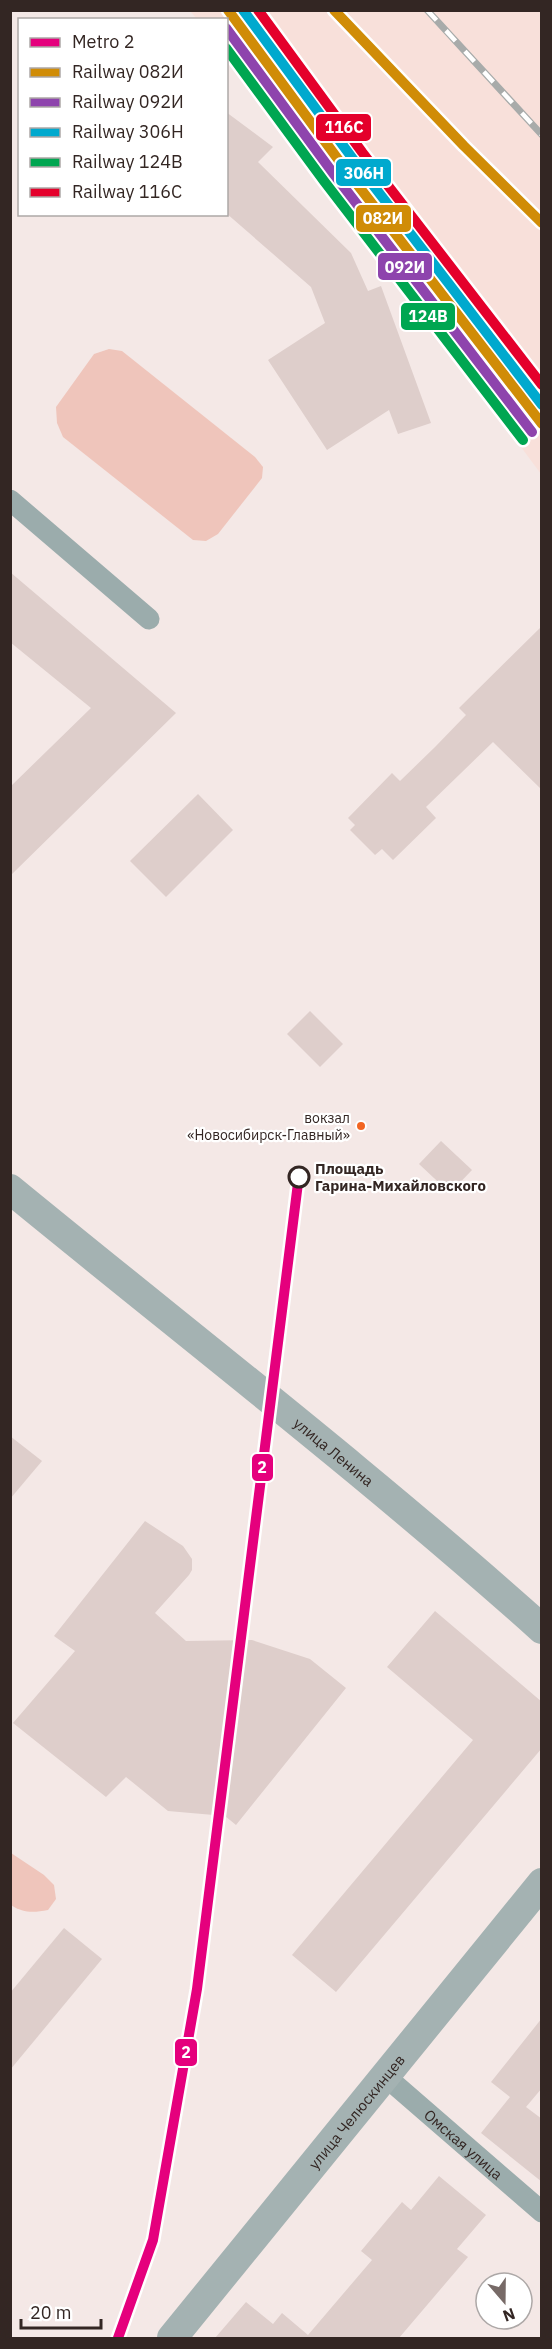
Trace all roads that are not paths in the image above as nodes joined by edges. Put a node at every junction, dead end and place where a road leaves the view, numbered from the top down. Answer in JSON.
{"nodes":[{"id":1,"x":10,"y":500,"type":"edge"},
{"id":2,"x":149,"y":620,"type":"dead end"},
{"id":3,"x":10,"y":1189,"type":"edge"},
{"id":4,"x":542,"y":1629,"type":"edge"},
{"id":5,"x":542,"y":1883,"type":"edge"},
{"id":6,"x":385,"y":2076,"type":"junction"},
{"id":7,"x":542,"y":2212,"type":"edge"},
{"id":8,"x":172,"y":2338,"type":"edge"}],
"edges":[{"from":1,"to":2,"type":"street"},
{"from":3,"to":4,"type":"main road","name":"улица Ленина"},
{"from":5,"to":6,"type":"main road","name":"улица Челюскинцев"},
{"from":6,"to":7,"type":"street","name":"Омская улица"},
{"from":6,"to":8,"type":"main road","name":"улица Челюскинцев"}]}
